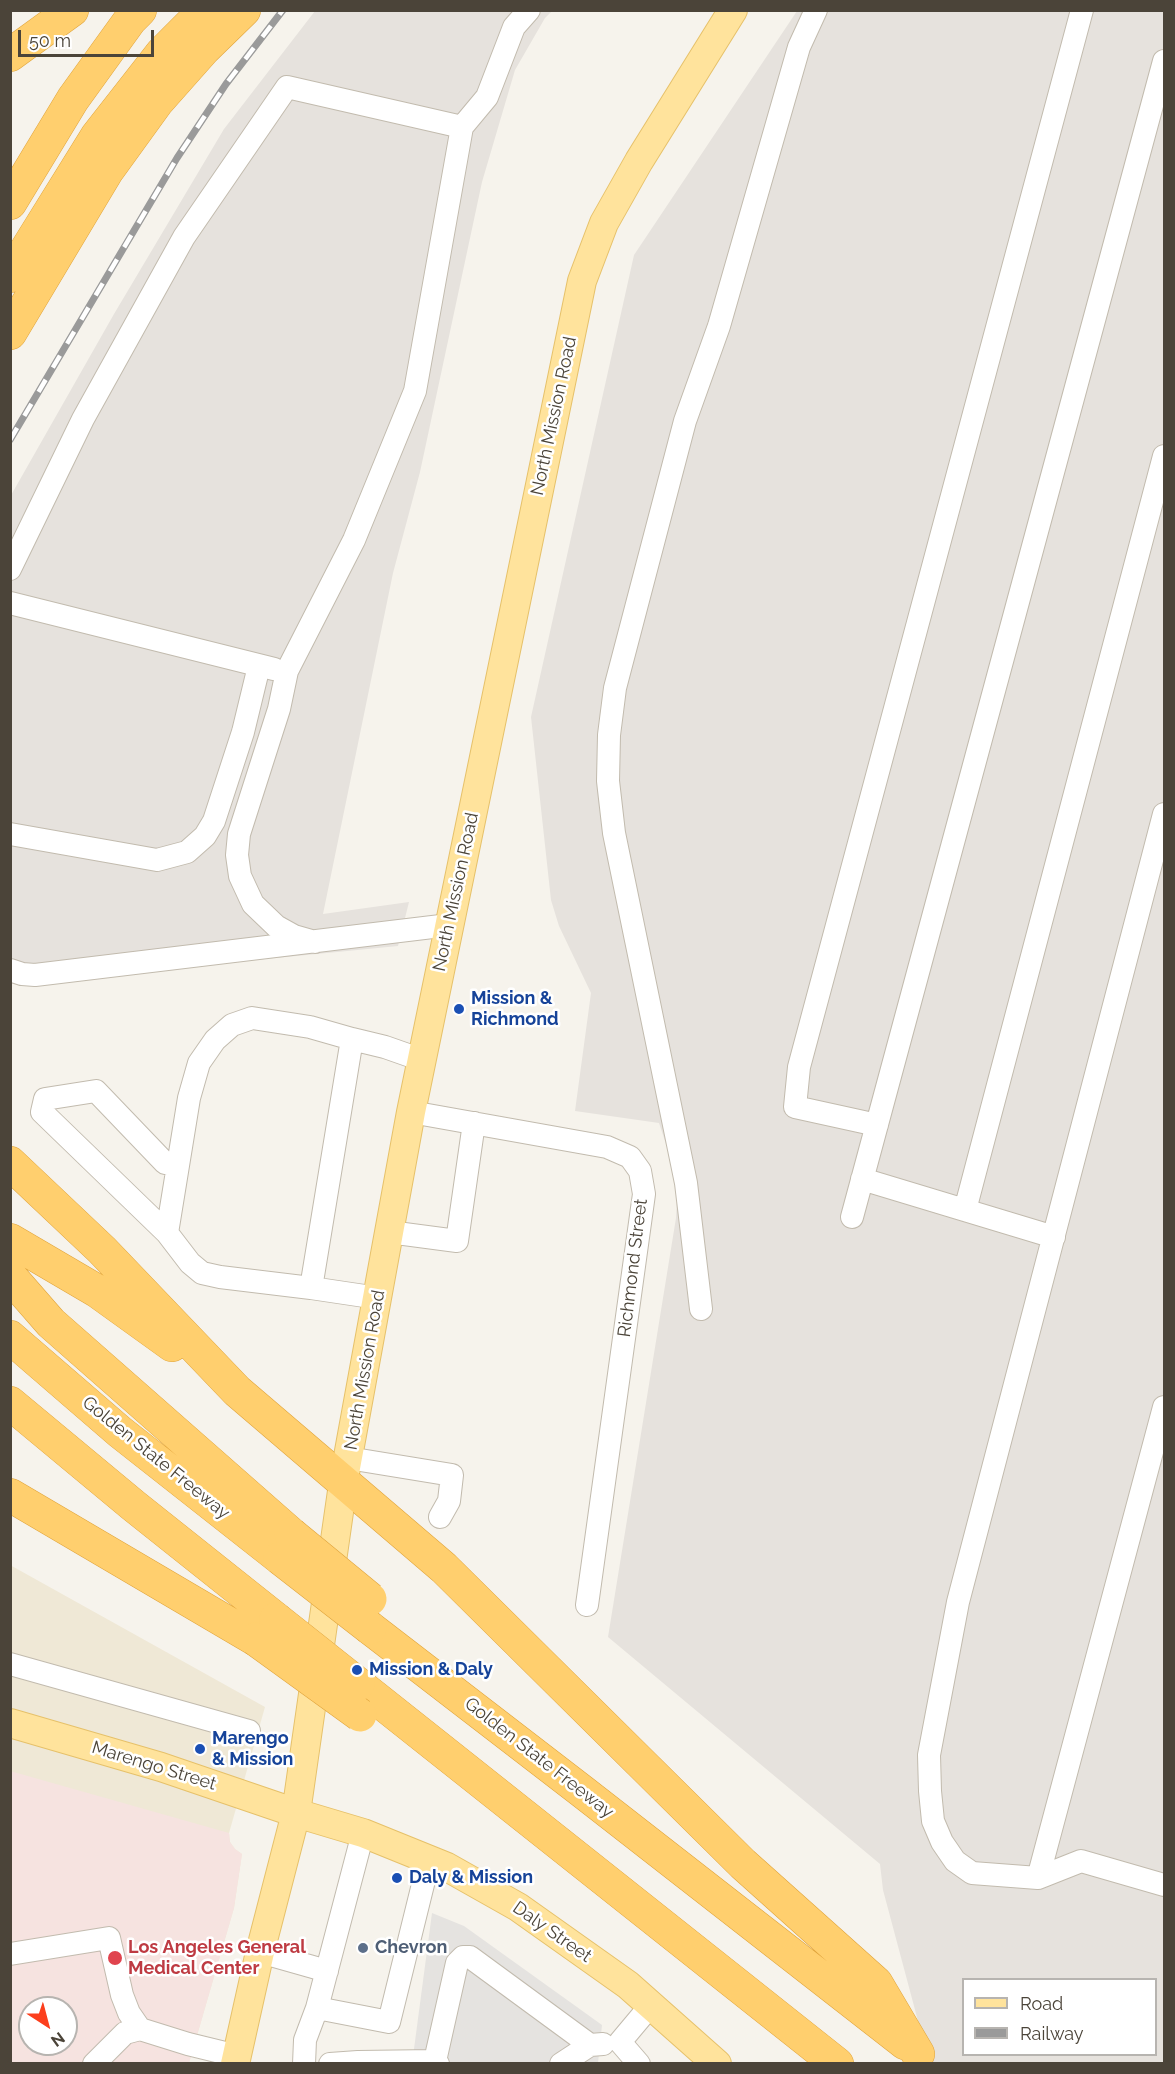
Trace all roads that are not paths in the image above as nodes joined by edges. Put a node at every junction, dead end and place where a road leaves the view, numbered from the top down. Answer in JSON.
{"nodes":[{"id":1,"x":72,"y":10,"type":"edge"},
{"id":2,"x":140,"y":10,"type":"edge"},
{"id":3,"x":205,"y":10,"type":"edge"},
{"id":4,"x":244,"y":10,"type":"edge"},
{"id":5,"x":733,"y":10,"type":"edge"},
{"id":6,"x":816,"y":10,"type":"edge"},
{"id":7,"x":1082,"y":10,"type":"edge"},
{"id":8,"x":524,"y":12,"type":"edge"},
{"id":9,"x":10,"y":55,"type":"edge"},
{"id":10,"x":1164,"y":61,"type":"edge"},
{"id":11,"x":462,"y":127,"type":"junction"},
{"id":12,"x":10,"y":203,"type":"edge"},
{"id":13,"x":10,"y":276,"type":"edge"},
{"id":14,"x":10,"y":333,"type":"edge"},
{"id":15,"x":1164,"y":456,"type":"edge"},
{"id":16,"x":10,"y":569,"type":"edge"},
{"id":17,"x":10,"y":603,"type":"edge"},
{"id":18,"x":259,"y":666,"type":"junction"},
{"id":19,"x":287,"y":671,"type":"junction"},
{"id":20,"x":1164,"y":814,"type":"edge"},
{"id":21,"x":10,"y":834,"type":"edge"},
{"id":22,"x":449,"y":926,"type":"junction"},
{"id":23,"x":315,"y":942,"type":"junction"},
{"id":24,"x":10,"y":970,"type":"edge"},
{"id":25,"x":352,"y":1040,"type":"junction"},
{"id":26,"x":422,"y":1060,"type":"junction"},
{"id":27,"x":411,"y":1112,"type":"junction"},
{"id":28,"x":474,"y":1123,"type":"junction"},
{"id":29,"x":877,"y":1125,"type":"junction"},
{"id":30,"x":10,"y":1163,"type":"edge"},
{"id":31,"x":178,"y":1164,"type":"junction"},
{"id":32,"x":862,"y":1179,"type":"junction"},
{"id":33,"x":965,"y":1210,"type":"junction"},
{"id":34,"x":852,"y":1217,"type":"dead end"},
{"id":35,"x":389,"y":1232,"type":"junction"},
{"id":36,"x":167,"y":1233,"type":"junction"},
{"id":37,"x":1054,"y":1237,"type":"junction"},
{"id":38,"x":10,"y":1240,"type":"edge"},
{"id":39,"x":10,"y":1276,"type":"edge"},
{"id":40,"x":311,"y":1288,"type":"junction"},
{"id":41,"x":378,"y":1298,"type":"junction"},
{"id":42,"x":701,"y":1309,"type":"dead end"},
{"id":43,"x":10,"y":1336,"type":"edge"},
{"id":44,"x":237,"y":1391,"type":"junction"},
{"id":45,"x":10,"y":1403,"type":"edge"},
{"id":46,"x":1164,"y":1407,"type":"edge"},
{"id":47,"x":346,"y":1471,"type":"junction"},
{"id":48,"x":10,"y":1495,"type":"edge"},
{"id":49,"x":440,"y":1517,"type":"dead end"},
{"id":50,"x":286,"y":1546,"type":"junction"},
{"id":51,"x":587,"y":1605,"type":"dead end"},
{"id":52,"x":265,"y":1629,"type":"junction"},
{"id":53,"x":10,"y":1664,"type":"edge"},
{"id":54,"x":10,"y":1724,"type":"edge"},
{"id":55,"x":249,"y":1731,"type":"dead end"},
{"id":56,"x":296,"y":1813,"type":"junction"},
{"id":57,"x":363,"y":1833,"type":"junction"},
{"id":58,"x":429,"y":1860,"type":"junction"},
{"id":59,"x":1038,"y":1878,"type":"junction"},
{"id":60,"x":1164,"y":1885,"type":"edge"},
{"id":61,"x":260,"y":1953,"type":"junction"},
{"id":62,"x":10,"y":1954,"type":"edge"},
{"id":63,"x":327,"y":1971,"type":"junction"},
{"id":64,"x":651,"y":2005,"type":"junction"},
{"id":65,"x":317,"y":2008,"type":"junction"},
{"id":66,"x":140,"y":2029,"type":"junction"},
{"id":67,"x":620,"y":2042,"type":"junction"},
{"id":68,"x":590,"y":2045,"type":"junction"},
{"id":69,"x":924,"y":2059,"type":"edge"},
{"id":70,"x":238,"y":2061,"type":"edge"},
{"id":71,"x":436,"y":2062,"type":"edge"},
{"id":72,"x":359,"y":2063,"type":"edge"},
{"id":73,"x":94,"y":2064,"type":"edge"},
{"id":74,"x":304,"y":2064,"type":"edge"},
{"id":75,"x":330,"y":2064,"type":"edge"},
{"id":76,"x":561,"y":2064,"type":"edge"},
{"id":77,"x":639,"y":2064,"type":"edge"},
{"id":78,"x":717,"y":2064,"type":"edge"},
{"id":79,"x":837,"y":2064,"type":"edge"}],
"edges":[{"from":1,"to":9,"type":"highway"},
{"from":2,"to":12,"type":"highway"},
{"from":3,"to":13,"type":"highway"},
{"from":4,"to":14,"type":"highway"},
{"from":5,"to":22,"type":"main road","name":"North Mission Road"},
{"from":6,"to":42,"type":"street"},
{"from":7,"to":29,"type":"street"},
{"from":8,"to":11,"type":"street"},
{"from":10,"to":29,"type":"street"},
{"from":11,"to":16,"type":"street"},
{"from":11,"to":19,"type":"street"},
{"from":15,"to":33,"type":"street"},
{"from":17,"to":18,"type":"street"},
{"from":18,"to":19,"type":"street"},
{"from":18,"to":21,"type":"street"},
{"from":19,"to":23,"type":"street"},
{"from":20,"to":37,"type":"street"},
{"from":22,"to":23,"type":"street"},
{"from":22,"to":26,"type":"main road","name":"North Mission Road"},
{"from":23,"to":24,"type":"street"},
{"from":25,"to":26,"type":"street"},
{"from":25,"to":31,"type":"street"},
{"from":25,"to":40,"type":"street"},
{"from":26,"to":27,"type":"main road","name":"North Mission Road"},
{"from":27,"to":28,"type":"street","name":"Richmond Street"},
{"from":27,"to":35,"type":"main road","name":"North Mission Road"},
{"from":28,"to":35,"type":"street"},
{"from":28,"to":51,"type":"street","name":"Richmond Street"},
{"from":29,"to":32,"type":"street"},
{"from":30,"to":44,"type":"highway"},
{"from":31,"to":36,"type":"street"},
{"from":31,"to":36,"type":"street"},
{"from":32,"to":33,"type":"street"},
{"from":32,"to":34,"type":"street"},
{"from":33,"to":37,"type":"street"},
{"from":35,"to":41,"type":"main road","name":"North Mission Road"},
{"from":36,"to":40,"type":"street"},
{"from":37,"to":59,"type":"street"},
{"from":38,"to":44,"type":"highway"},
{"from":39,"to":50,"type":"highway"},
{"from":40,"to":41,"type":"street"},
{"from":41,"to":47,"type":"main road","name":"North Mission Road"},
{"from":43,"to":50,"type":"highway","name":"Golden State Freeway"},
{"from":44,"to":47,"type":"highway"},
{"from":45,"to":52,"type":"highway"},
{"from":46,"to":59,"type":"street"},
{"from":47,"to":49,"type":"street"},
{"from":47,"to":56,"type":"main road","name":"North Mission Road"},
{"from":47,"to":69,"type":"highway"},
{"from":48,"to":52,"type":"highway"},
{"from":50,"to":69,"type":"highway","name":"Golden State Freeway","bridge":true},
{"from":52,"to":79,"type":"highway","bridge":true},
{"from":53,"to":55,"type":"street"},
{"from":54,"to":56,"type":"main road","name":"Marengo Street"},
{"from":56,"to":57,"type":"main road","name":"Daly Street"},
{"from":56,"to":61,"type":"main road","name":"North Mission Road"},
{"from":57,"to":58,"type":"main road","name":"Daly Street"},
{"from":57,"to":63,"type":"street"},
{"from":58,"to":64,"type":"main road","name":"Daly Street"},
{"from":58,"to":65,"type":"street"},
{"from":59,"to":60,"type":"street"},
{"from":61,"to":63,"type":"street"},
{"from":61,"to":70,"type":"main road","name":"North Mission Road"},
{"from":62,"to":66,"type":"street"},
{"from":63,"to":65,"type":"street"},
{"from":64,"to":67,"type":"street"},
{"from":64,"to":78,"type":"main road","name":"Daly Street"},
{"from":65,"to":74,"type":"street"},
{"from":66,"to":70,"type":"street"},
{"from":66,"to":73,"type":"street"},
{"from":67,"to":68,"type":"street"},
{"from":67,"to":77,"type":"street"},
{"from":68,"to":71,"type":"street"},
{"from":68,"to":76,"type":"street"},
{"from":71,"to":72,"type":"street"},
{"from":72,"to":75,"type":"street"}]}
